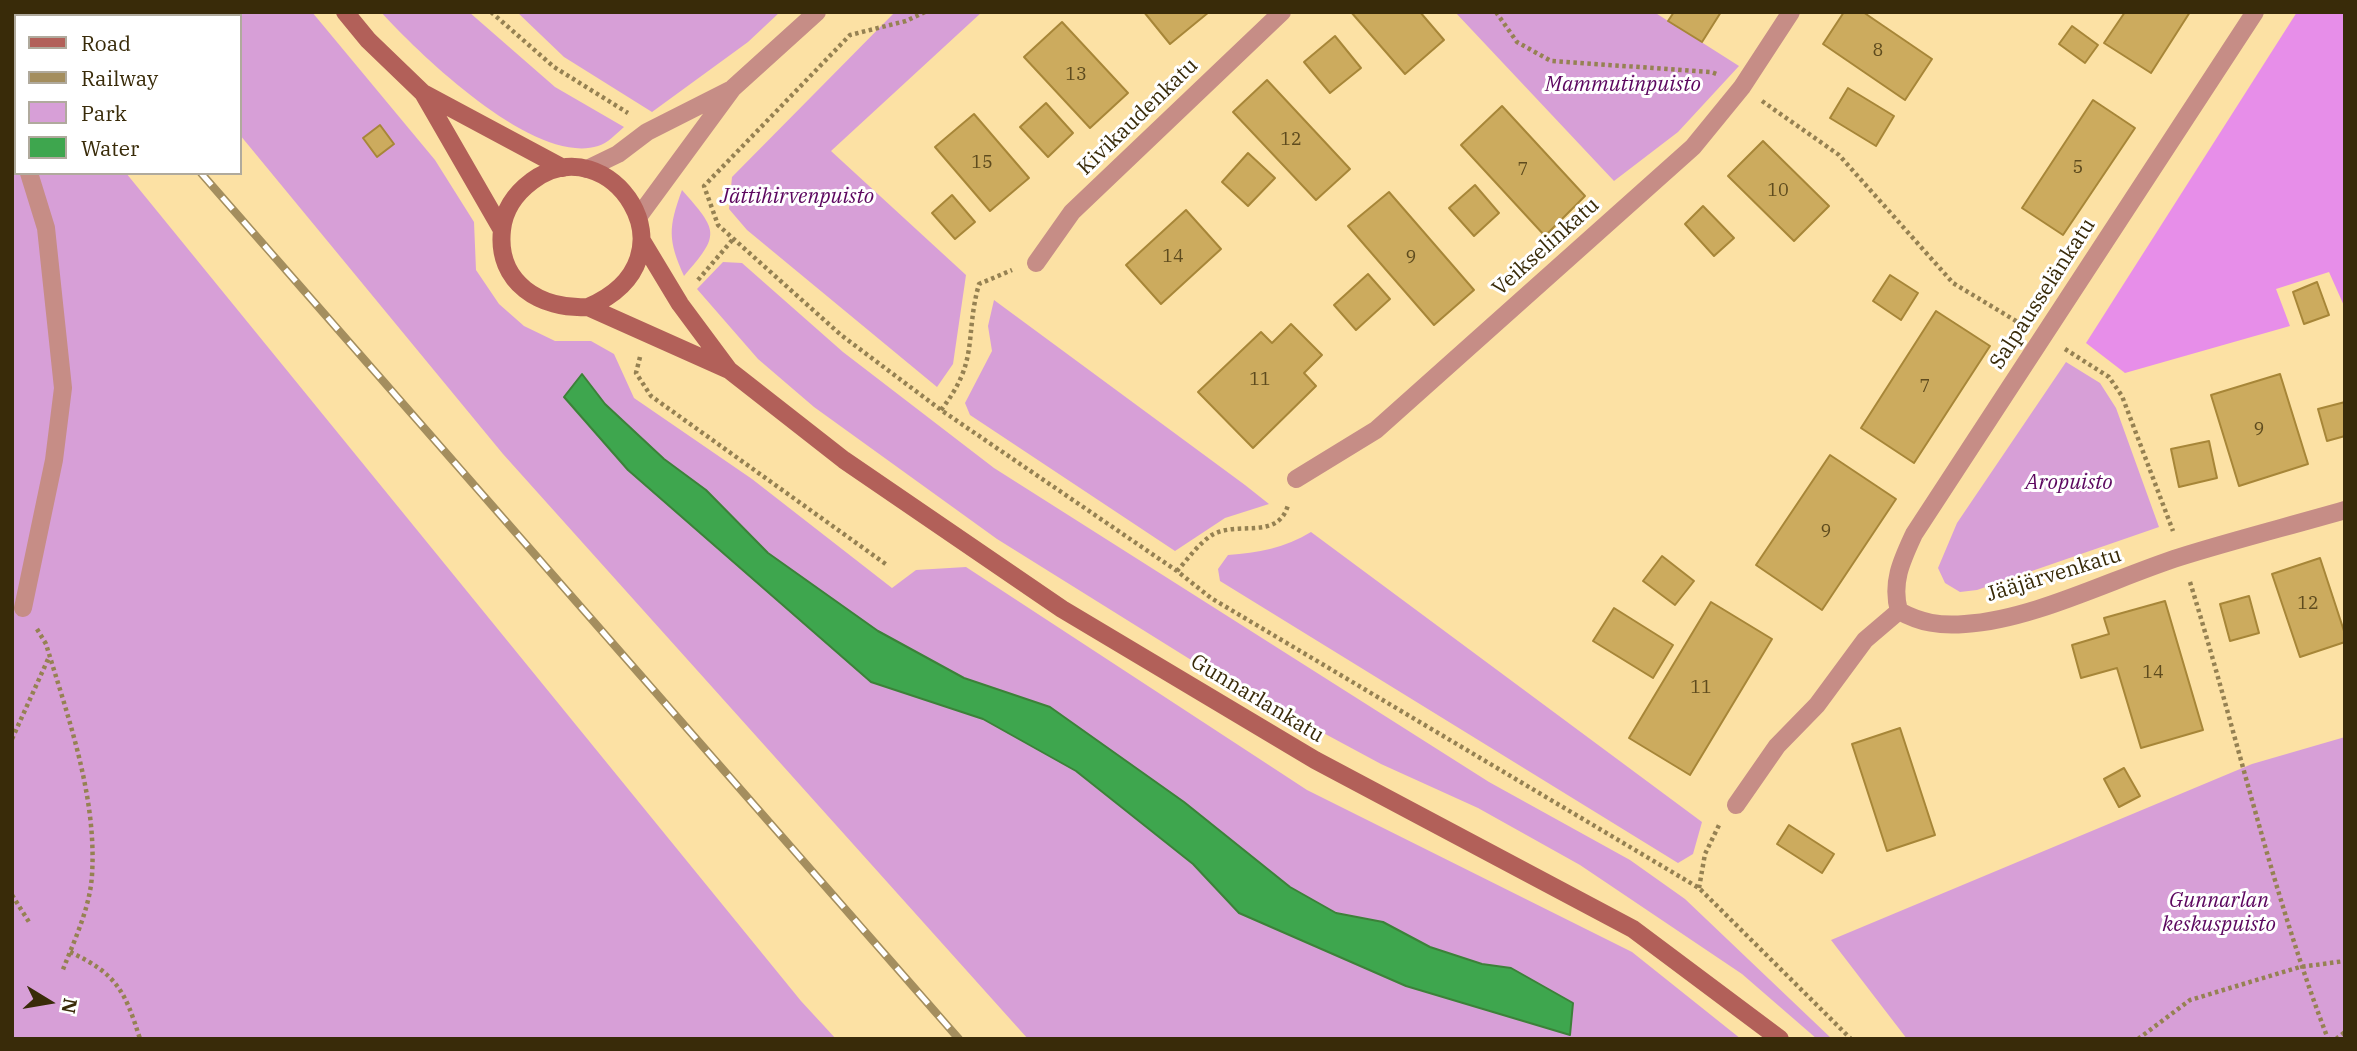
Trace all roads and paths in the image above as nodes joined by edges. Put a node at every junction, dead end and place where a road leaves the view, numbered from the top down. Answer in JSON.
{"nodes":[{"id":1,"x":345,"y":12,"type":"edge"},
{"id":2,"x":491,"y":12,"type":"edge"},
{"id":3,"x":817,"y":12,"type":"edge"},
{"id":4,"x":925,"y":12,"type":"edge"},
{"id":5,"x":1282,"y":12,"type":"edge"},
{"id":6,"x":1791,"y":12,"type":"edge"},
{"id":7,"x":2255,"y":12,"type":"edge"},
{"id":8,"x":733,"y":88,"type":"junction"},
{"id":9,"x":423,"y":93,"type":"junction"},
{"id":10,"x":647,"y":132,"type":"junction"},
{"id":11,"x":679,"y":165,"type":"junction"},
{"id":12,"x":563,"y":168,"type":"junction"},
{"id":13,"x":587,"y":169,"type":"junction"},
{"id":14,"x":30,"y":175,"type":"edge"},
{"id":15,"x":705,"y":186,"type":"junction"},
{"id":16,"x":639,"y":216,"type":"junction"},
{"id":17,"x":502,"y":230,"type":"junction"},
{"id":18,"x":734,"y":238,"type":"junction"},
{"id":19,"x":642,"y":241,"type":"junction"},
{"id":20,"x":1036,"y":263,"type":"joint"},
{"id":21,"x":680,"y":304,"type":"junction"},
{"id":22,"x":588,"y":307,"type":"junction"},
{"id":23,"x":653,"y":337,"type":"junction"},
{"id":24,"x":2073,"y":337,"type":"dead end"},
{"id":25,"x":2058,"y":360,"type":"dead end"},
{"id":26,"x":729,"y":370,"type":"junction"},
{"id":27,"x":941,"y":410,"type":"junction"},
{"id":28,"x":1296,"y":479,"type":"joint"},
{"id":29,"x":2345,"y":510,"type":"edge"},
{"id":30,"x":887,"y":565,"type":"dead end"},
{"id":31,"x":1177,"y":571,"type":"junction"},
{"id":32,"x":23,"y":608,"type":"joint"},
{"id":33,"x":1899,"y":611,"type":"junction"},
{"id":34,"x":50,"y":655,"type":"junction"},
{"id":35,"x":12,"y":739,"type":"edge"},
{"id":36,"x":1737,"y":805,"type":"joint"},
{"id":37,"x":1699,"y":888,"type":"junction"},
{"id":38,"x":12,"y":895,"type":"edge"},
{"id":39,"x":29,"y":922,"type":"dead end"},
{"id":40,"x":70,"y":952,"type":"junction"},
{"id":41,"x":2345,"y":961,"type":"edge"},
{"id":42,"x":62,"y":972,"type":"dead end"},
{"id":43,"x":2345,"y":1032,"type":"edge"},
{"id":44,"x":140,"y":1039,"type":"edge"},
{"id":45,"x":1780,"y":1039,"type":"edge"},
{"id":46,"x":1851,"y":1039,"type":"edge"},
{"id":47,"x":2138,"y":1039,"type":"edge"},
{"id":48,"x":2336,"y":1039,"type":"edge"}],
"edges":[{"from":1,"to":9,"type":"street"},
{"from":2,"to":10,"type":"path"},
{"from":3,"to":8,"type":"street"},
{"from":4,"to":15,"type":"path"},
{"from":5,"to":20,"type":"street","name":"Kivikaudenkatu"},
{"from":6,"to":28,"type":"street","name":"Veikselinkatu"},
{"from":7,"to":33,"type":"street","name":"Salpausselänkatu"},
{"from":8,"to":10,"type":"street"},
{"from":8,"to":11,"type":"street"},
{"from":9,"to":12,"type":"street"},
{"from":9,"to":17,"type":"street"},
{"from":10,"to":13,"type":"street"},
{"from":11,"to":15,"type":"path"},
{"from":11,"to":16,"type":"street"},
{"from":12,"to":13,"type":"street"},
{"from":12,"to":17,"type":"street"},
{"from":13,"to":16,"type":"street"},
{"from":14,"to":32,"type":"street"},
{"from":15,"to":18,"type":"path"},
{"from":16,"to":19,"type":"street"},
{"from":17,"to":22,"type":"street"},
{"from":18,"to":21,"type":"path"},
{"from":18,"to":27,"type":"path"},
{"from":19,"to":21,"type":"street","name":"Gunnarlankatu"},
{"from":19,"to":22,"type":"street"},
{"from":20,"to":27,"type":"path"},
{"from":21,"to":26,"type":"street","name":"Gunnarlankatu"},
{"from":22,"to":23,"type":"street","name":"Gunnarlankatu"},
{"from":23,"to":26,"type":"street","name":"Gunnarlankatu"},
{"from":23,"to":30,"type":"path"},
{"from":24,"to":25,"type":"path"},
{"from":26,"to":45,"type":"street","name":"Gunnarlankatu"},
{"from":27,"to":31,"type":"path"},
{"from":28,"to":31,"type":"path"},
{"from":29,"to":33,"type":"street","name":"Jääjärvenkatu"},
{"from":31,"to":37,"type":"path"},
{"from":32,"to":34,"type":"path"},
{"from":33,"to":36,"type":"street"},
{"from":34,"to":35,"type":"path"},
{"from":34,"to":40,"type":"path"},
{"from":36,"to":37,"type":"path"},
{"from":37,"to":46,"type":"path"},
{"from":38,"to":39,"type":"path"},
{"from":40,"to":42,"type":"path"},
{"from":40,"to":44,"type":"path"},
{"from":41,"to":47,"type":"path"},
{"from":43,"to":48,"type":"path"}]}
